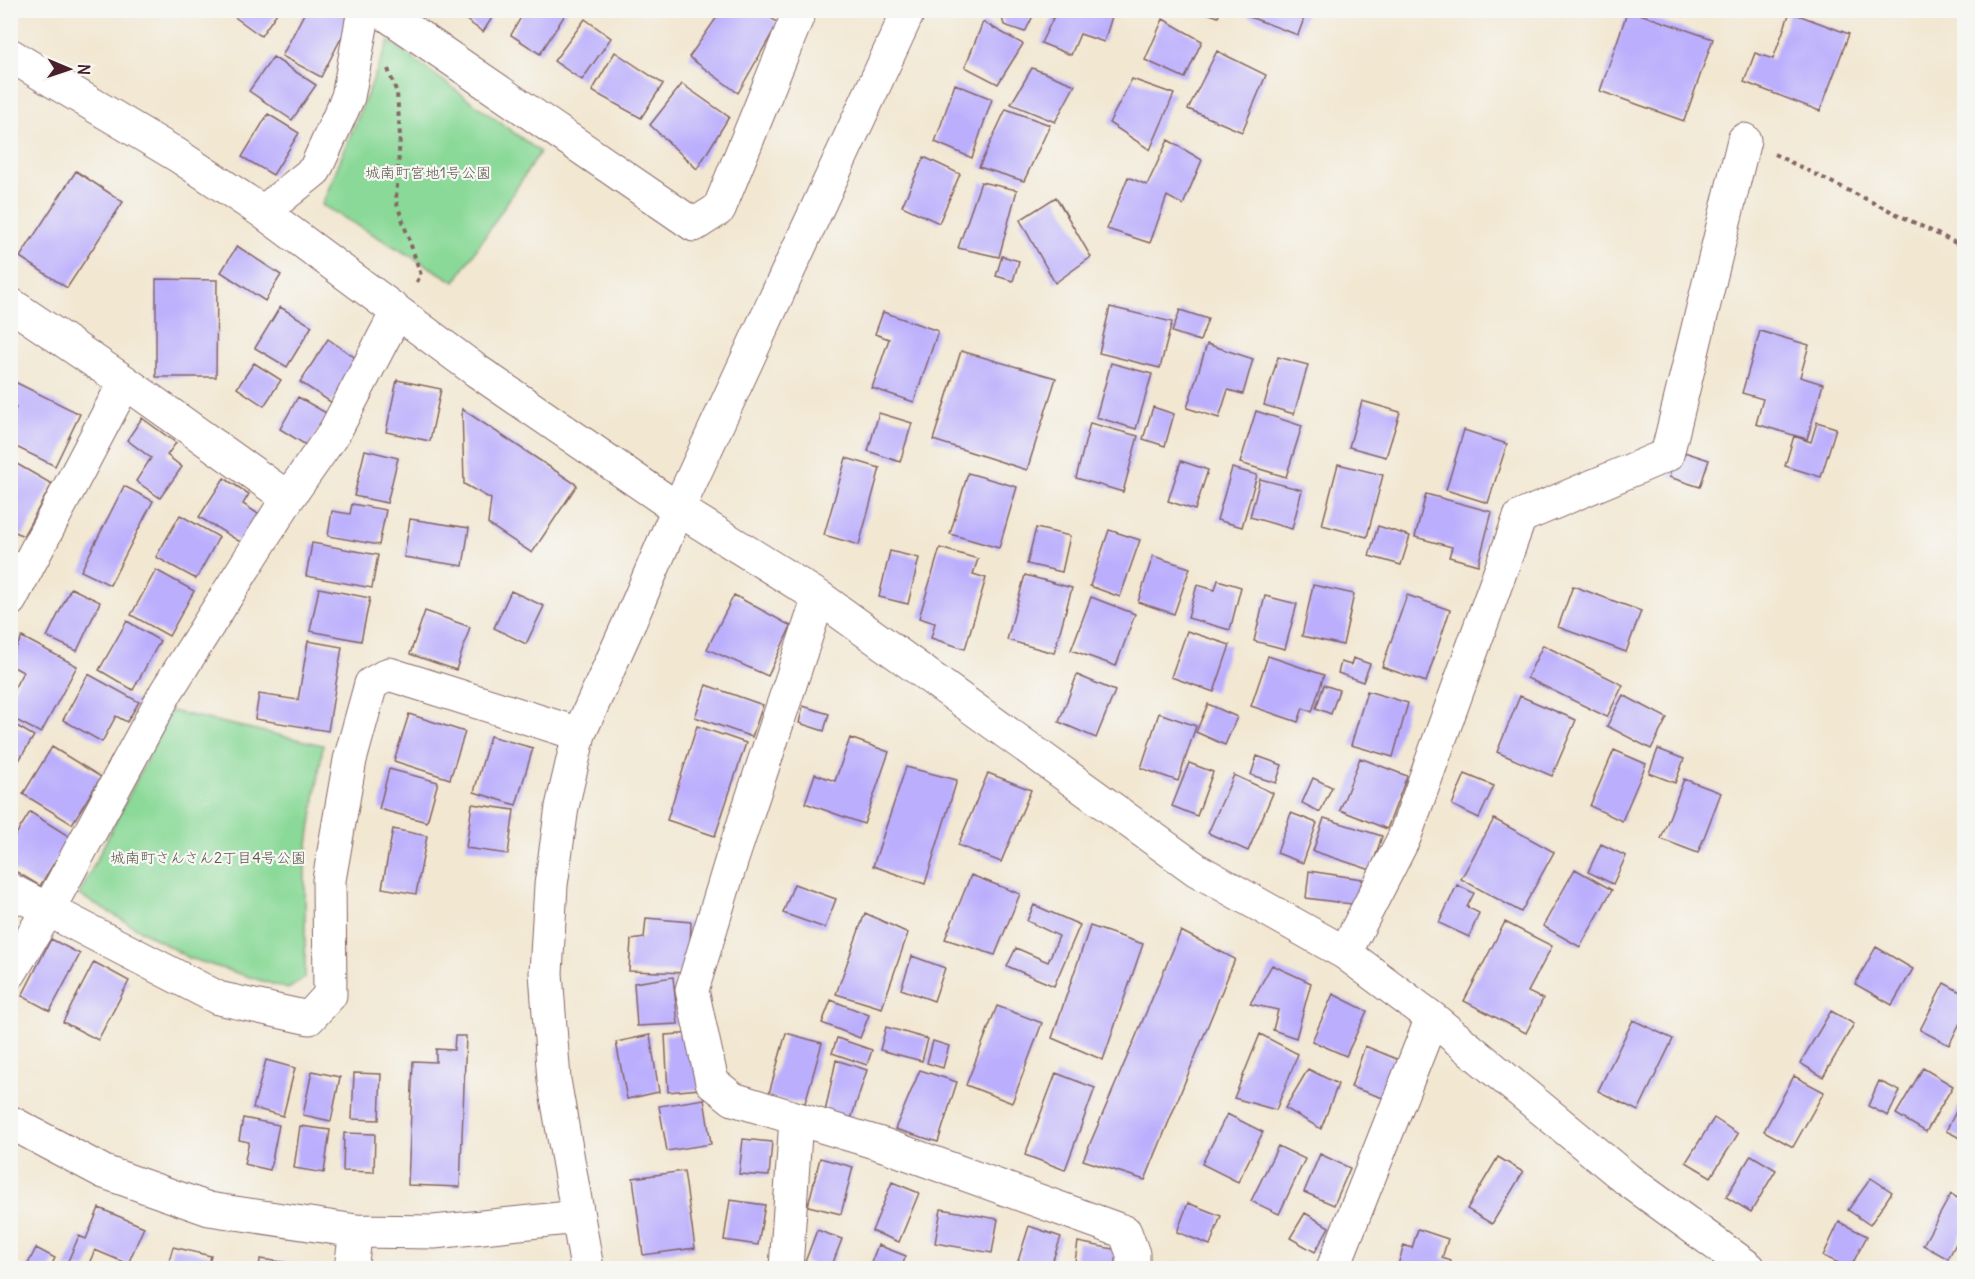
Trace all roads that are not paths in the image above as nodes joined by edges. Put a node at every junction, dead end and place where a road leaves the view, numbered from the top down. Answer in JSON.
{"nodes":[{"id":1,"x":364,"y":10,"type":"edge"},
{"id":2,"x":380,"y":10,"type":"edge"},
{"id":3,"x":800,"y":10,"type":"edge"},
{"id":4,"x":909,"y":10,"type":"edge"},
{"id":5,"x":10,"y":55,"type":"edge"},
{"id":6,"x":1744,"y":140,"type":"road end"},
{"id":7,"x":263,"y":212,"type":"junction"},
{"id":8,"x":10,"y":304,"type":"edge"},
{"id":9,"x":397,"y":312,"type":"junction"},
{"id":10,"x":125,"y":382,"type":"junction"},
{"id":11,"x":288,"y":498,"type":"junction"},
{"id":12,"x":678,"y":509,"type":"junction"},
{"id":13,"x":819,"y":597,"type":"junction"},
{"id":14,"x":10,"y":600,"type":"edge"},
{"id":15,"x":579,"y":734,"type":"junction"},
{"id":16,"x":10,"y":890,"type":"edge"},
{"id":17,"x":48,"y":910,"type":"junction"},
{"id":18,"x":1345,"y":953,"type":"junction"},
{"id":19,"x":10,"y":973,"type":"edge"},
{"id":20,"x":1432,"y":1018,"type":"junction"},
{"id":21,"x":796,"y":1119,"type":"junction"},
{"id":22,"x":10,"y":1122,"type":"edge"},
{"id":23,"x":578,"y":1216,"type":"junction"},
{"id":24,"x":356,"y":1231,"type":"junction"},
{"id":25,"x":351,"y":1269,"type":"edge"},
{"id":26,"x":587,"y":1269,"type":"edge"},
{"id":27,"x":786,"y":1269,"type":"edge"},
{"id":28,"x":1133,"y":1269,"type":"edge"},
{"id":29,"x":1333,"y":1269,"type":"edge"},
{"id":30,"x":1749,"y":1269,"type":"edge"}],
"edges":[{"from":1,"to":7,"type":"street"},
{"from":2,"to":3,"type":"street"},
{"from":4,"to":12,"type":"street"},
{"from":5,"to":7,"type":"street"},
{"from":6,"to":18,"type":"street"},
{"from":7,"to":9,"type":"street"},
{"from":8,"to":10,"type":"street"},
{"from":9,"to":11,"type":"street"},
{"from":9,"to":12,"type":"street"},
{"from":10,"to":11,"type":"street"},
{"from":10,"to":14,"type":"street"},
{"from":11,"to":17,"type":"street"},
{"from":12,"to":13,"type":"street"},
{"from":12,"to":15,"type":"street"},
{"from":13,"to":18,"type":"street"},
{"from":13,"to":21,"type":"street"},
{"from":15,"to":17,"type":"street"},
{"from":15,"to":23,"type":"street"},
{"from":16,"to":17,"type":"street"},
{"from":17,"to":19,"type":"street"},
{"from":18,"to":20,"type":"street"},
{"from":20,"to":29,"type":"street"},
{"from":20,"to":30,"type":"street"},
{"from":21,"to":27,"type":"street"},
{"from":21,"to":28,"type":"street"},
{"from":22,"to":24,"type":"street"},
{"from":23,"to":24,"type":"street"},
{"from":23,"to":26,"type":"street"},
{"from":24,"to":25,"type":"street"}]}
